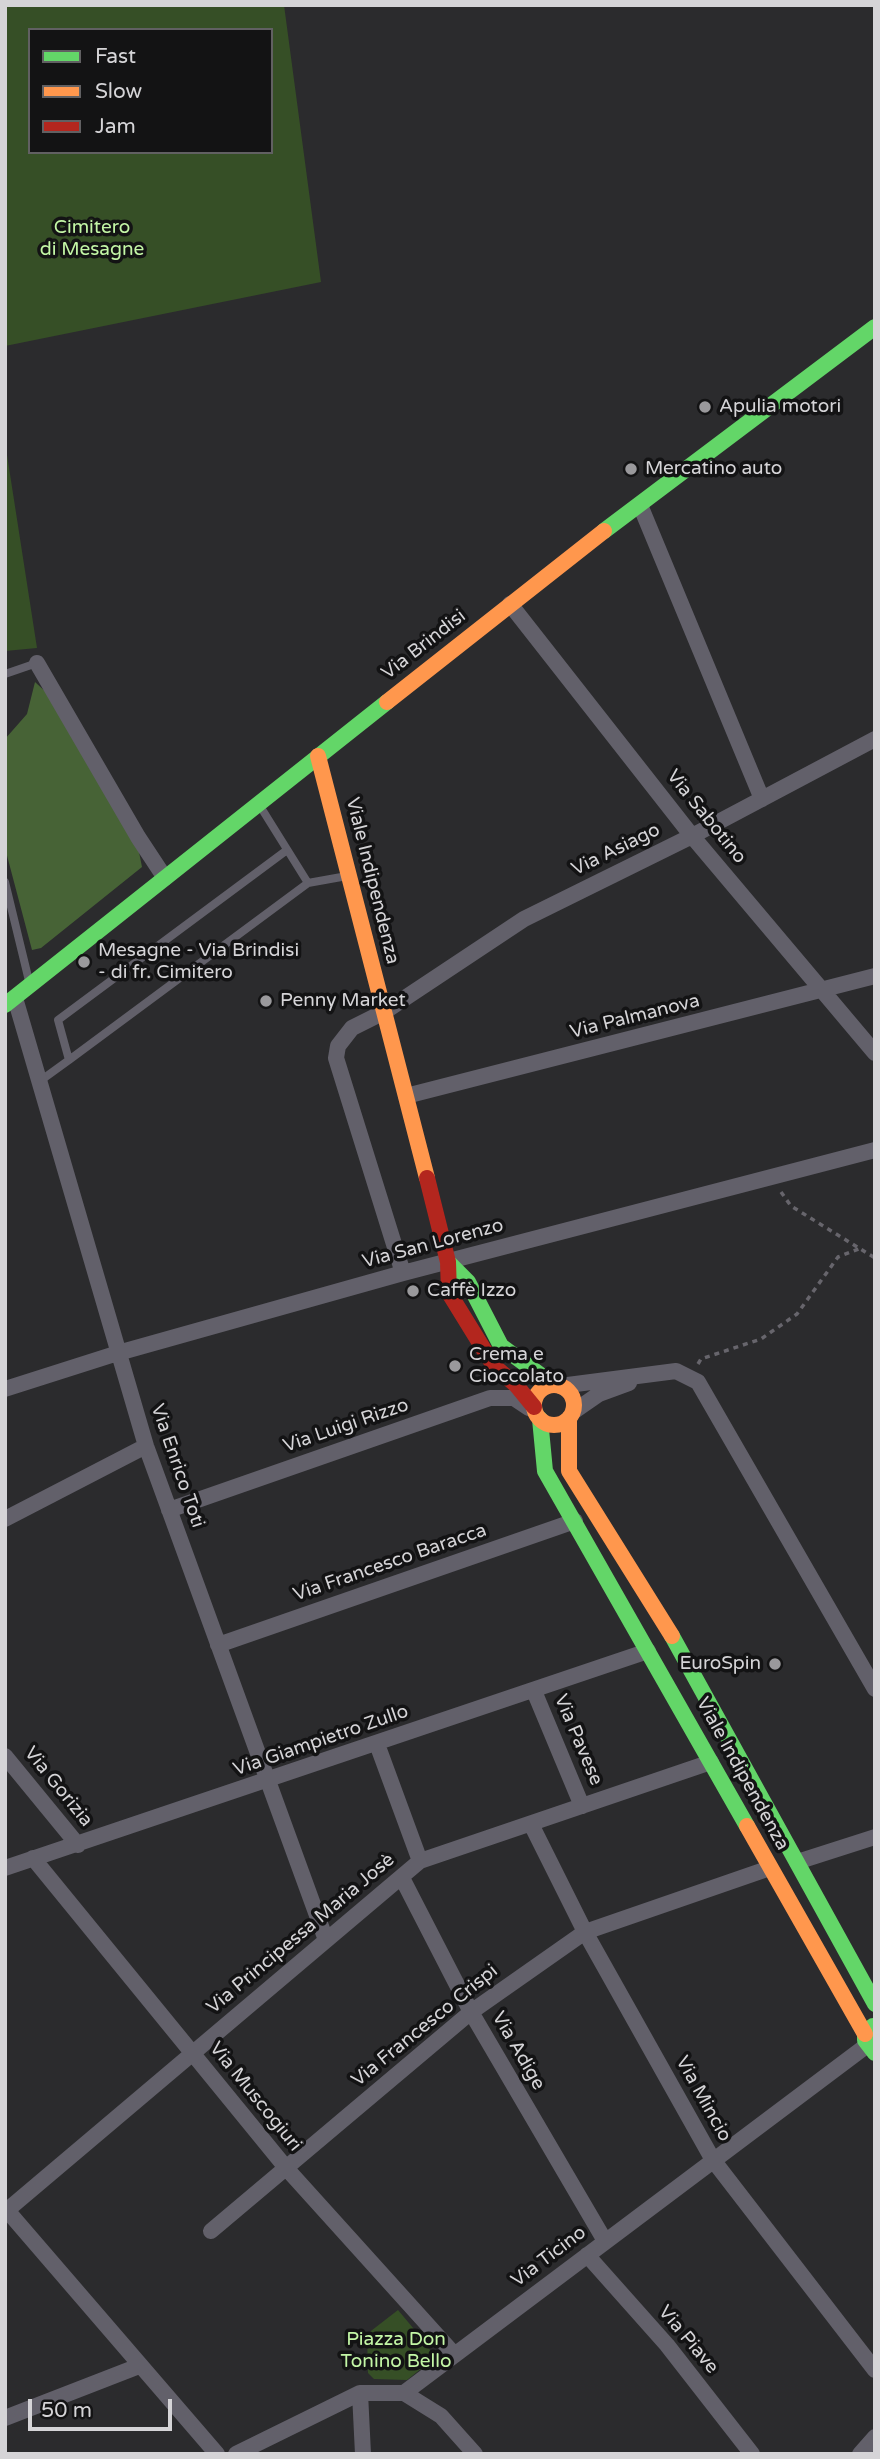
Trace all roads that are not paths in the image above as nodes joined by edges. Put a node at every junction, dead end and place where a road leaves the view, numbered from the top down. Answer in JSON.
{"nodes":[{"id":1,"x":875,"y":327,"type":"edge"},
{"id":2,"x":640,"y":505,"type":"junction"},
{"id":3,"x":510,"y":604,"type":"junction"},
{"id":4,"x":37,"y":663,"type":"joint"},
{"id":5,"x":5,"y":674,"type":"edge"},
{"id":6,"x":875,"y":739,"type":"edge"},
{"id":7,"x":318,"y":756,"type":"junction"},
{"id":8,"x":762,"y":799,"type":"junction"},
{"id":9,"x":259,"y":803,"type":"junction"},
{"id":10,"x":692,"y":836,"type":"junction"},
{"id":11,"x":287,"y":850,"type":"junction"},
{"id":12,"x":349,"y":876,"type":"junction"},
{"id":13,"x":165,"y":878,"type":"junction"},
{"id":14,"x":5,"y":882,"type":"edge"},
{"id":15,"x":308,"y":883,"type":"junction"},
{"id":16,"x":875,"y":976,"type":"edge"},
{"id":17,"x":30,"y":986,"type":"junction"},
{"id":18,"x":825,"y":990,"type":"junction"},
{"id":19,"x":10,"y":1001,"type":"edge"},
{"id":20,"x":384,"y":1012,"type":"junction"},
{"id":21,"x":875,"y":1053,"type":"edge"},
{"id":22,"x":69,"y":1060,"type":"junction"},
{"id":23,"x":39,"y":1081,"type":"junction"},
{"id":24,"x":406,"y":1096,"type":"junction"},
{"id":25,"x":875,"y":1150,"type":"edge"},
{"id":26,"x":448,"y":1262,"type":"junction"},
{"id":27,"x":402,"y":1273,"type":"junction"},
{"id":28,"x":118,"y":1353,"type":"junction"},
{"id":29,"x":655,"y":1374,"type":"junction"},
{"id":30,"x":557,"y":1385,"type":"junction"},
{"id":31,"x":5,"y":1389,"type":"edge"},
{"id":32,"x":536,"y":1413,"type":"junction"},
{"id":33,"x":571,"y":1415,"type":"junction"},
{"id":34,"x":146,"y":1446,"type":"junction"},
{"id":35,"x":169,"y":1510,"type":"junction"},
{"id":36,"x":5,"y":1520,"type":"edge"},
{"id":37,"x":575,"y":1521,"type":"junction"},
{"id":38,"x":218,"y":1645,"type":"junction"},
{"id":39,"x":648,"y":1651,"type":"junction"},
{"id":40,"x":875,"y":1689,"type":"edge"},
{"id":41,"x":534,"y":1691,"type":"junction"},
{"id":42,"x":377,"y":1744,"type":"junction"},
{"id":43,"x":5,"y":1756,"type":"edge"},
{"id":44,"x":711,"y":1762,"type":"junction"},
{"id":45,"x":267,"y":1782,"type":"junction"},
{"id":46,"x":582,"y":1805,"type":"junction"},
{"id":47,"x":531,"y":1824,"type":"junction"},
{"id":48,"x":875,"y":1837,"type":"edge"},
{"id":49,"x":78,"y":1845,"type":"junction"},
{"id":50,"x":33,"y":1858,"type":"junction"},
{"id":51,"x":420,"y":1861,"type":"junction"},
{"id":52,"x":797,"y":1862,"type":"junction"},
{"id":53,"x":5,"y":1867,"type":"edge"},
{"id":54,"x":770,"y":1868,"type":"junction"},
{"id":55,"x":402,"y":1878,"type":"junction"},
{"id":56,"x":584,"y":1932,"type":"junction"},
{"id":57,"x":326,"y":1940,"type":"junction"},
{"id":58,"x":875,"y":2004,"type":"edge"},
{"id":59,"x":471,"y":2012,"type":"junction"},
{"id":60,"x":870,"y":2039,"type":"edge"},
{"id":61,"x":192,"y":2053,"type":"junction"},
{"id":62,"x":713,"y":2160,"type":"junction"},
{"id":63,"x":287,"y":2169,"type":"junction"},
{"id":64,"x":6,"y":2210,"type":"edge"},
{"id":65,"x":211,"y":2231,"type":"dead end"},
{"id":66,"x":605,"y":2241,"type":"junction"},
{"id":67,"x":587,"y":2255,"type":"junction"},
{"id":68,"x":454,"y":2354,"type":"junction"},
{"id":69,"x":139,"y":2366,"type":"junction"},
{"id":70,"x":875,"y":2370,"type":"edge"},
{"id":71,"x":360,"y":2393,"type":"junction"},
{"id":72,"x":404,"y":2393,"type":"junction"},
{"id":73,"x":5,"y":2418,"type":"edge"},
{"id":74,"x":875,"y":2437,"type":"edge"},
{"id":75,"x":217,"y":2454,"type":"edge"},
{"id":76,"x":236,"y":2454,"type":"edge"},
{"id":77,"x":363,"y":2454,"type":"edge"},
{"id":78,"x":475,"y":2454,"type":"edge"},
{"id":79,"x":752,"y":2454,"type":"edge"},
{"id":80,"x":860,"y":2454,"type":"edge"}],
"edges":[{"from":1,"to":2,"type":"main road","name":"Via Brindisi"},
{"from":2,"to":3,"type":"main road","name":"Via Brindisi"},
{"from":2,"to":8,"type":"street"},
{"from":3,"to":7,"type":"main road","name":"Via Brindisi"},
{"from":3,"to":10,"type":"street","name":"Via Sabotino"},
{"from":4,"to":5,"type":"lane"},
{"from":4,"to":13,"type":"street"},
{"from":6,"to":8,"type":"street","name":"Via Asiago"},
{"from":7,"to":9,"type":"main road","name":"Via Brindisi"},
{"from":7,"to":12,"type":"main road","name":"Viale Indipendenza"},
{"from":8,"to":10,"type":"street","name":"Via Asiago"},
{"from":9,"to":11,"type":"lane"},
{"from":9,"to":13,"type":"main road","name":"Via Brindisi"},
{"from":10,"to":18,"type":"street","name":"Via Sabotino"},
{"from":10,"to":20,"type":"street","name":"Via Asiago"},
{"from":11,"to":15,"type":"lane"},
{"from":11,"to":22,"type":"lane"},
{"from":12,"to":15,"type":"lane"},
{"from":12,"to":20,"type":"main road","name":"Viale Indipendenza"},
{"from":13,"to":17,"type":"main road","name":"Via Brindisi"},
{"from":14,"to":17,"type":"lane"},
{"from":15,"to":22,"type":"lane"},
{"from":16,"to":18,"type":"street","name":"Via Palmanova"},
{"from":17,"to":19,"type":"main road","name":"Via Brindisi"},
{"from":18,"to":21,"type":"street","name":"Via Sabotino"},
{"from":18,"to":24,"type":"street","name":"Via Palmanova"},
{"from":19,"to":23,"type":"street","name":"Via Enrico Toti"},
{"from":20,"to":24,"type":"main road","name":"Viale Indipendenza"},
{"from":20,"to":27,"type":"street","name":"Via Asiago"},
{"from":22,"to":23,"type":"lane"},
{"from":23,"to":28,"type":"street","name":"Via Enrico Toti"},
{"from":24,"to":26,"type":"main road","name":"Viale Indipendenza"},
{"from":25,"to":26,"type":"street","name":"Via San Lorenzo"},
{"from":26,"to":27,"type":"street","name":"Via San Lorenzo"},
{"from":26,"to":30,"type":"main road","name":"Viale Indipendenza"},
{"from":26,"to":32,"type":"main road","name":"Viale Indipendenza"},
{"from":27,"to":28,"type":"street","name":"Via San Lorenzo"},
{"from":28,"to":31,"type":"street","name":"Via San Lorenzo"},
{"from":28,"to":34,"type":"street","name":"Via Enrico Toti"},
{"from":29,"to":30,"type":"street"},
{"from":29,"to":33,"type":"street"},
{"from":29,"to":40,"type":"street"},
{"from":30,"to":32,"type":"main road"},
{"from":30,"to":33,"type":"main road"},
{"from":32,"to":33,"type":"main road"},
{"from":32,"to":35,"type":"street","name":"Via Luigi Rizzo"},
{"from":32,"to":37,"type":"main road","name":"Viale Indipendenza"},
{"from":33,"to":52,"type":"main road","name":"Viale Indipendenza"},
{"from":34,"to":35,"type":"street","name":"Via Enrico Toti"},
{"from":34,"to":36,"type":"street"},
{"from":35,"to":38,"type":"street","name":"Via Enrico Toti"},
{"from":37,"to":38,"type":"street","name":"Via Francesco Baracca"},
{"from":37,"to":39,"type":"main road","name":"Viale Indipendenza"},
{"from":38,"to":45,"type":"street","name":"Via Enrico Toti"},
{"from":39,"to":41,"type":"street","name":"Via Giampietro Zullo"},
{"from":39,"to":44,"type":"main road","name":"Viale Indipendenza"},
{"from":41,"to":42,"type":"street","name":"Via Giampietro Zullo"},
{"from":41,"to":46,"type":"street","name":"Via Pavese"},
{"from":42,"to":45,"type":"street","name":"Via Giampietro Zullo"},
{"from":42,"to":51,"type":"street"},
{"from":43,"to":49,"type":"street","name":"Via Gorizia"},
{"from":44,"to":46,"type":"street","name":"Via Principessa Maria Josè"},
{"from":44,"to":54,"type":"main road","name":"Viale Indipendenza"},
{"from":45,"to":49,"type":"street","name":"Via Giampietro Zullo"},
{"from":45,"to":57,"type":"street","name":"Via Enrico Toti"},
{"from":46,"to":47,"type":"street","name":"Via Principessa Maria Josè"},
{"from":47,"to":51,"type":"street","name":"Via Principessa Maria Josè"},
{"from":47,"to":56,"type":"street","name":"Via Mincio"},
{"from":48,"to":52,"type":"street"},
{"from":49,"to":50,"type":"street","name":"Via Giampietro Zullo"},
{"from":50,"to":53,"type":"street","name":"Via Giampietro Zullo"},
{"from":50,"to":61,"type":"street","name":"Via Muscogiuri"},
{"from":51,"to":55,"type":"street","name":"Via Principessa Maria Josè"},
{"from":52,"to":58,"type":"main road","name":"Viale Indipendenza"},
{"from":54,"to":56,"type":"street","name":"Via Francesco Crispi"},
{"from":54,"to":60,"type":"main road","name":"Viale Indipendenza"},
{"from":55,"to":57,"type":"street","name":"Via Principessa Maria Josè"},
{"from":55,"to":59,"type":"street","name":"Via Adige"},
{"from":56,"to":59,"type":"street","name":"Via Francesco Crispi"},
{"from":56,"to":62,"type":"street","name":"Via Mincio"},
{"from":57,"to":61,"type":"street","name":"Via Principessa Maria Josè"},
{"from":59,"to":63,"type":"street","name":"Via Francesco Crispi"},
{"from":59,"to":66,"type":"street","name":"Via Adige"},
{"from":60,"to":62,"type":"street","name":"Via Ticino"},
{"from":61,"to":63,"type":"street","name":"Via Muscogiuri"},
{"from":61,"to":64,"type":"street","name":"Via Principessa Maria Josè"},
{"from":62,"to":66,"type":"street","name":"Via Ticino"},
{"from":62,"to":70,"type":"street","name":"Via Mincio"},
{"from":63,"to":65,"type":"street","name":"Via Francesco Crispi"},
{"from":63,"to":68,"type":"street","name":"Via Muscogiuri"},
{"from":64,"to":69,"type":"street"},
{"from":66,"to":67,"type":"street","name":"Via Ticino"},
{"from":67,"to":68,"type":"street","name":"Via Ticino"},
{"from":67,"to":79,"type":"street","name":"Via Piave"},
{"from":68,"to":72,"type":"street","name":"Via Ticino"},
{"from":69,"to":73,"type":"street"},
{"from":69,"to":75,"type":"street"},
{"from":71,"to":72,"type":"street"},
{"from":71,"to":76,"type":"street"},
{"from":71,"to":77,"type":"street"},
{"from":72,"to":78,"type":"street"},
{"from":74,"to":80,"type":"street"}]}
